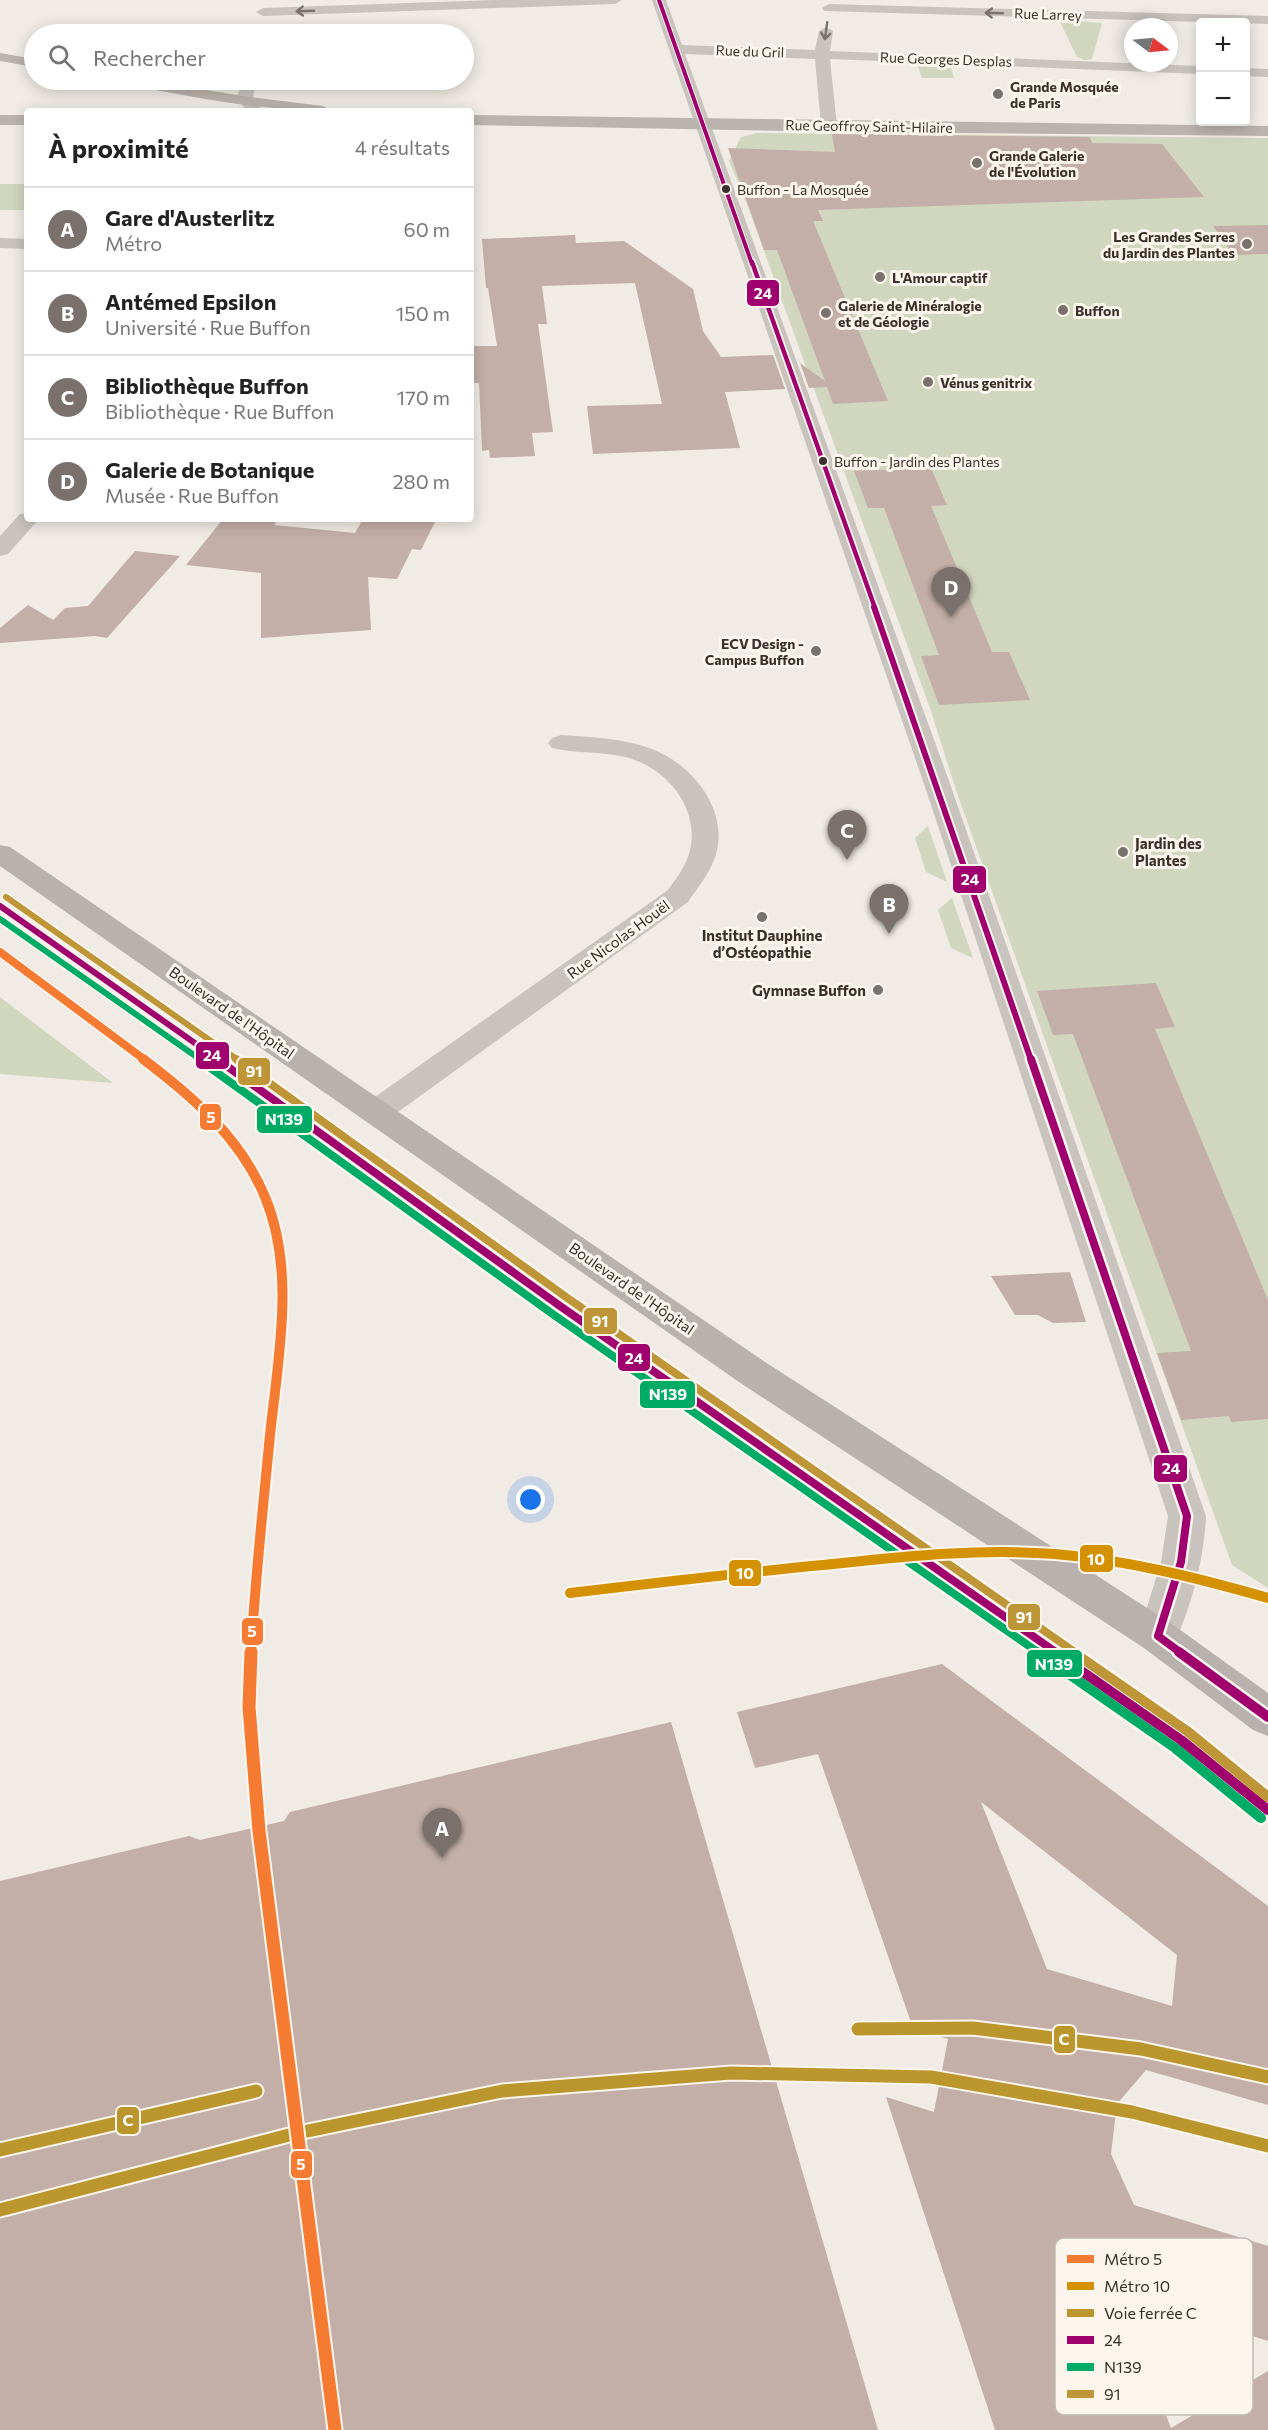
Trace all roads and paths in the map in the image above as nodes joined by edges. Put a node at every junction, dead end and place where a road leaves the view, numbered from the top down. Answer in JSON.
{"nodes":[{"id":1,"x":615,"y":0,"type":"edge"},
{"id":2,"x":659,"y":0,"type":"edge"},
{"id":3,"x":1083,"y":0,"type":"edge"},
{"id":4,"x":830,"y":4,"type":"edge"},
{"id":5,"x":262,"y":13,"type":"edge"},
{"id":6,"x":1044,"y":14,"type":"junction"},
{"id":7,"x":1080,"y":15,"type":"junction"},
{"id":8,"x":1116,"y":16,"type":"junction"},
{"id":9,"x":1268,"y":20,"type":"edge"},
{"id":10,"x":1052,"y":30,"type":"dead end"},
{"id":11,"x":1112,"y":31,"type":"dead end"},
{"id":12,"x":678,"y":49,"type":"junction"},
{"id":13,"x":1061,"y":49,"type":"dead end"},
{"id":14,"x":1107,"y":50,"type":"dead end"},
{"id":15,"x":822,"y":54,"type":"junction"},
{"id":16,"x":0,"y":57,"type":"edge"},
{"id":17,"x":24,"y":61,"type":"edge"},
{"id":18,"x":1069,"y":64,"type":"junction"},
{"id":19,"x":1103,"y":66,"type":"junction"},
{"id":20,"x":1196,"y":70,"type":"edge"},
{"id":21,"x":1250,"y":72,"type":"edge"},
{"id":22,"x":1268,"y":73,"type":"edge"},
{"id":23,"x":173,"y":90,"type":"edge"},
{"id":24,"x":246,"y":90,"type":"edge"},
{"id":25,"x":251,"y":106,"type":"edge"},
{"id":26,"x":280,"y":108,"type":"edge"},
{"id":27,"x":0,"y":120,"type":"edge"},
{"id":28,"x":24,"y":120,"type":"edge"},
{"id":29,"x":474,"y":120,"type":"edge"},
{"id":30,"x":704,"y":124,"type":"junction"},
{"id":31,"x":829,"y":126,"type":"junction"},
{"id":32,"x":1268,"y":131,"type":"edge"},
{"id":33,"x":0,"y":243,"type":"edge"},
{"id":34,"x":24,"y":243,"type":"edge"},
{"id":35,"x":25,"y":522,"type":"edge"},
{"id":36,"x":0,"y":549,"type":"edge"},
{"id":37,"x":561,"y":743,"type":"dead end"},
{"id":38,"x":0,"y":853,"type":"edge"},
{"id":39,"x":376,"y":1112,"type":"junction"},
{"id":40,"x":1158,"y":1636,"type":"junction"},
{"id":41,"x":1268,"y":1717,"type":"edge"}],
"edges":[{"from":1,"to":5,"type":"street","one_way":true},
{"from":2,"to":12,"type":"street"},
{"from":3,"to":7,"type":"street"},
{"from":6,"to":4,"type":"street","name":"Rue Larrey","one_way":true},
{"from":4,"to":15,"type":"street","one_way":true},
{"from":6,"to":7,"type":"street","name":"Rue Larrey"},
{"from":6,"to":10,"type":"street"},
{"from":7,"to":8,"type":"street","name":"Rue Larrey"},
{"from":8,"to":9,"type":"street","name":"Rue Larrey"},
{"from":8,"to":11,"type":"street"},
{"from":12,"to":15,"type":"street","name":"Rue du Gril"},
{"from":12,"to":30,"type":"street"},
{"from":13,"to":18,"type":"street"},
{"from":14,"to":19,"type":"street"},
{"from":15,"to":18,"type":"street","name":"Rue Georges Desplas"},
{"from":15,"to":31,"type":"street"},
{"from":16,"to":17,"type":"street"},
{"from":18,"to":19,"type":"street","name":"Rue Georges Desplas"},
{"from":19,"to":20,"type":"street","name":"Rue Georges Desplas"},
{"from":21,"to":22,"type":"street"},
{"from":23,"to":25,"type":"street"},
{"from":24,"to":25,"type":"street"},
{"from":25,"to":26,"type":"street"},
{"from":27,"to":28,"type":"street"},
{"from":29,"to":30,"type":"street","name":"Rue Geoffroy Saint-Hilaire"},
{"from":30,"to":31,"type":"street","name":"Rue Geoffroy Saint-Hilaire"},
{"from":30,"to":40,"type":"street"},
{"from":31,"to":32,"type":"street","name":"Rue Geoffroy Saint-Hilaire"},
{"from":33,"to":34,"type":"street"},
{"from":35,"to":36,"type":"street"},
{"from":37,"to":39,"type":"street","name":"Rue Nicolas Houël"},
{"from":38,"to":39,"type":"main road","name":"Boulevard de l'Hôpital"},
{"from":39,"to":40,"type":"main road","name":"Boulevard de l'Hôpital"},
{"from":40,"to":41,"type":"main road","name":"Boulevard de l'Hôpital"}]}
